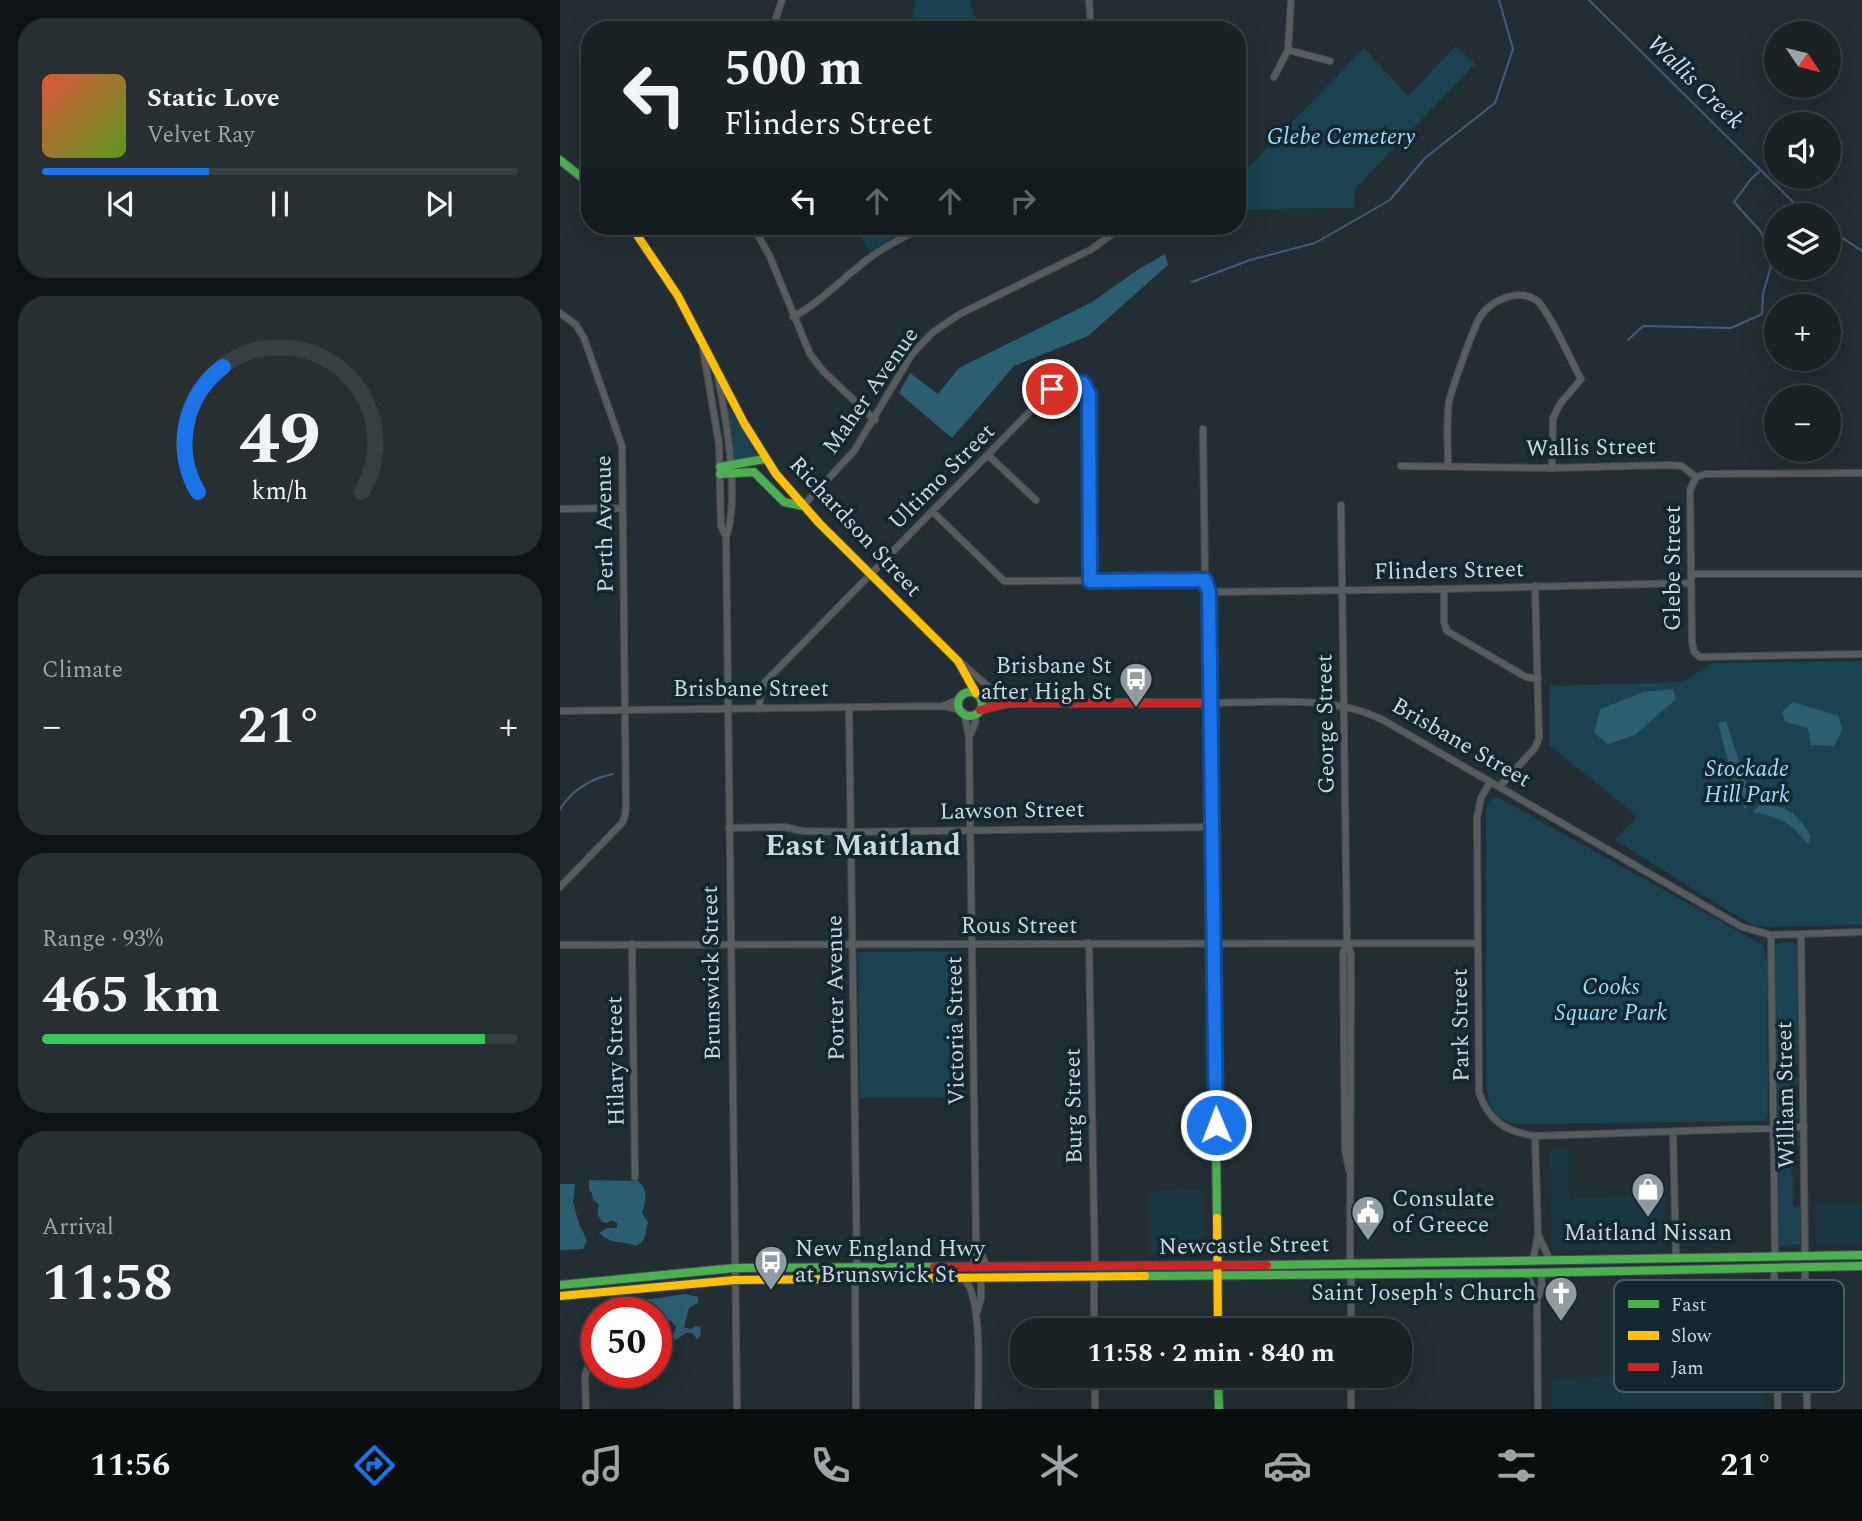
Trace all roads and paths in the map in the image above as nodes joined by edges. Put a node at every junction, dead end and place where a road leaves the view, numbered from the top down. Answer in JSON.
{"nodes":[{"id":1,"x":782,"y":0,"type":"edge"},
{"id":2,"x":1088,"y":0,"type":"edge"},
{"id":3,"x":1291,"y":0,"type":"edge"},
{"id":4,"x":775,"y":21,"type":"edge"},
{"id":5,"x":1090,"y":21,"type":"edge"},
{"id":6,"x":1288,"y":50,"type":"junction"},
{"id":7,"x":1330,"y":61,"type":"dead end"},
{"id":8,"x":1275,"y":77,"type":"dead end"},
{"id":9,"x":560,"y":160,"type":"edge"},
{"id":10,"x":581,"y":177,"type":"edge"},
{"id":11,"x":637,"y":235,"type":"edge"},
{"id":12,"x":759,"y":235,"type":"edge"},
{"id":13,"x":908,"y":235,"type":"edge"},
{"id":14,"x":1109,"y":235,"type":"edge"},
{"id":15,"x":560,"y":313,"type":"edge"},
{"id":16,"x":793,"y":317,"type":"junction"},
{"id":17,"x":702,"y":341,"type":"junction"},
{"id":18,"x":716,"y":368,"type":"junction"},
{"id":19,"x":875,"y":421,"type":"junction"},
{"id":20,"x":1203,"y":429,"type":"dead end"},
{"id":21,"x":989,"y":456,"type":"junction"},
{"id":22,"x":765,"y":458,"type":"junction"},
{"id":23,"x":1401,"y":466,"type":"dead end"},
{"id":24,"x":1448,"y":467,"type":"junction"},
{"id":25,"x":1552,"y":468,"type":"junction"},
{"id":26,"x":730,"y":469,"type":"junction"},
{"id":27,"x":720,"y":470,"type":"junction"},
{"id":28,"x":1862,"y":473,"type":"edge"},
{"id":29,"x":1696,"y":477,"type":"junction"},
{"id":30,"x":1036,"y":500,"type":"dead end"},
{"id":31,"x":1341,"y":505,"type":"dead end"},
{"id":32,"x":803,"y":506,"type":"junction"},
{"id":33,"x":622,"y":508,"type":"junction"},
{"id":34,"x":560,"y":509,"type":"edge"},
{"id":35,"x":932,"y":511,"type":"junction"},
{"id":36,"x":726,"y":537,"type":"junction"},
{"id":37,"x":870,"y":574,"type":"junction"},
{"id":38,"x":1691,"y":574,"type":"junction"},
{"id":39,"x":1862,"y":574,"type":"edge"},
{"id":40,"x":1205,"y":580,"type":"junction"},
{"id":41,"x":1090,"y":581,"type":"junction"},
{"id":42,"x":1690,"y":583,"type":"junction"},
{"id":43,"x":1535,"y":586,"type":"junction"},
{"id":44,"x":1444,"y":589,"type":"junction"},
{"id":45,"x":1342,"y":590,"type":"junction"},
{"id":46,"x":1209,"y":592,"type":"junction"},
{"id":47,"x":1862,"y":654,"type":"edge"},
{"id":48,"x":954,"y":657,"type":"junction"},
{"id":49,"x":965,"y":675,"type":"junction"},
{"id":50,"x":1538,"y":679,"type":"junction"},
{"id":51,"x":991,"y":689,"type":"dead end"},
{"id":52,"x":978,"y":695,"type":"junction"},
{"id":53,"x":961,"y":697,"type":"junction"},
{"id":54,"x":1009,"y":703,"type":"junction"},
{"id":55,"x":1210,"y":704,"type":"junction"},
{"id":56,"x":943,"y":706,"type":"junction"},
{"id":57,"x":1344,"y":706,"type":"junction"},
{"id":58,"x":849,"y":708,"type":"junction"},
{"id":59,"x":727,"y":709,"type":"junction"},
{"id":60,"x":760,"y":709,"type":"junction"},
{"id":61,"x":625,"y":710,"type":"junction"},
{"id":62,"x":560,"y":711,"type":"edge"},
{"id":63,"x":962,"y":712,"type":"junction"},
{"id":64,"x":978,"y":712,"type":"junction"},
{"id":65,"x":969,"y":737,"type":"junction"},
{"id":66,"x":1490,"y":782,"type":"junction"},
{"id":67,"x":1499,"y":787,"type":"junction"},
{"id":68,"x":1212,"y":827,"type":"junction"},
{"id":69,"x":729,"y":828,"type":"junction"},
{"id":70,"x":971,"y":829,"type":"junction"},
{"id":71,"x":851,"y":832,"type":"junction"},
{"id":72,"x":560,"y":887,"type":"edge"},
{"id":73,"x":1862,"y":932,"type":"edge"},
{"id":74,"x":1801,"y":934,"type":"junction"},
{"id":75,"x":1771,"y":935,"type":"junction"},
{"id":76,"x":1347,"y":942,"type":"junction"},
{"id":77,"x":731,"y":943,"type":"junction"},
{"id":78,"x":972,"y":943,"type":"junction"},
{"id":79,"x":1089,"y":943,"type":"junction"},
{"id":80,"x":1213,"y":943,"type":"junction"},
{"id":81,"x":1478,"y":943,"type":"junction"},
{"id":82,"x":632,"y":944,"type":"junction"},
{"id":83,"x":852,"y":944,"type":"junction"},
{"id":84,"x":560,"y":945,"type":"edge"},
{"id":85,"x":1804,"y":1127,"type":"junction"},
{"id":86,"x":1774,"y":1128,"type":"junction"},
{"id":87,"x":1673,"y":1132,"type":"junction"},
{"id":88,"x":1535,"y":1136,"type":"junction"},
{"id":89,"x":635,"y":1177,"type":"dead end"},
{"id":90,"x":1538,"y":1234,"type":"junction"},
{"id":91,"x":976,"y":1240,"type":"junction"},
{"id":92,"x":1862,"y":1255,"type":"edge"},
{"id":93,"x":1775,"y":1256,"type":"junction"},
{"id":94,"x":1805,"y":1256,"type":"junction"},
{"id":95,"x":1676,"y":1259,"type":"junction"},
{"id":96,"x":1507,"y":1262,"type":"junction"},
{"id":97,"x":1533,"y":1262,"type":"junction"},
{"id":98,"x":1551,"y":1262,"type":"junction"},
{"id":99,"x":1350,"y":1264,"type":"junction"},
{"id":100,"x":1218,"y":1265,"type":"junction"},
{"id":101,"x":1862,"y":1266,"type":"edge"},
{"id":102,"x":1095,"y":1267,"type":"junction"},
{"id":103,"x":1805,"y":1267,"type":"junction"},
{"id":104,"x":735,"y":1268,"type":"junction"},
{"id":105,"x":856,"y":1268,"type":"junction"},
{"id":106,"x":974,"y":1268,"type":"junction"},
{"id":107,"x":987,"y":1268,"type":"junction"},
{"id":108,"x":1774,"y":1268,"type":"junction"},
{"id":109,"x":961,"y":1269,"type":"junction"},
{"id":110,"x":1567,"y":1272,"type":"junction"},
{"id":111,"x":1527,"y":1273,"type":"junction"},
{"id":112,"x":1541,"y":1273,"type":"junction"},
{"id":113,"x":1351,"y":1275,"type":"junction"},
{"id":114,"x":1218,"y":1277,"type":"junction"},
{"id":115,"x":1094,"y":1278,"type":"junction"},
{"id":116,"x":855,"y":1279,"type":"junction"},
{"id":117,"x":964,"y":1279,"type":"junction"},
{"id":118,"x":981,"y":1279,"type":"junction"},
{"id":119,"x":998,"y":1279,"type":"junction"},
{"id":120,"x":735,"y":1280,"type":"junction"},
{"id":121,"x":1775,"y":1280,"type":"edge"},
{"id":122,"x":1805,"y":1280,"type":"edge"},
{"id":123,"x":560,"y":1285,"type":"edge"},
{"id":124,"x":560,"y":1296,"type":"edge"},
{"id":125,"x":1537,"y":1302,"type":"junction"},
{"id":126,"x":977,"y":1314,"type":"junction"},
{"id":127,"x":1094,"y":1318,"type":"edge"},
{"id":128,"x":1218,"y":1318,"type":"edge"},
{"id":129,"x":1351,"y":1318,"type":"edge"},
{"id":130,"x":585,"y":1388,"type":"edge"},
{"id":131,"x":1095,"y":1388,"type":"edge"},
{"id":132,"x":1218,"y":1388,"type":"edge"},
{"id":133,"x":1351,"y":1388,"type":"edge"},
{"id":134,"x":586,"y":1409,"type":"edge"},
{"id":135,"x":737,"y":1409,"type":"edge"},
{"id":136,"x":856,"y":1409,"type":"edge"},
{"id":137,"x":978,"y":1409,"type":"edge"},
{"id":138,"x":1096,"y":1409,"type":"edge"},
{"id":139,"x":1219,"y":1409,"type":"edge"},
{"id":140,"x":1352,"y":1409,"type":"edge"},
{"id":141,"x":1538,"y":1409,"type":"edge"}],
"edges":[{"from":1,"to":4,"type":"street"},
{"from":2,"to":5,"type":"street"},
{"from":3,"to":6,"type":"street"},
{"from":6,"to":7,"type":"street"},
{"from":6,"to":8,"type":"street"},
{"from":9,"to":10,"type":"main road"},
{"from":11,"to":17,"type":"main road","name":"Brunswick Street"},
{"from":12,"to":16,"type":"street"},
{"from":13,"to":16,"type":"street"},
{"from":14,"to":19,"type":"street","name":"Maher Avenue"},
{"from":15,"to":33,"type":"street","name":"Perth Avenue"},
{"from":16,"to":19,"type":"street"},
{"from":17,"to":18,"type":"main road","name":"Richardson Street"},
{"from":17,"to":27,"type":"street","name":"Brunswick Street"},
{"from":18,"to":22,"type":"main road","name":"Richardson Street"},
{"from":18,"to":26,"type":"street","name":"Brunswick Street"},
{"from":19,"to":32,"type":"street","name":"Maher Avenue"},
{"from":20,"to":40,"type":"street"},
{"from":21,"to":30,"type":"street"},
{"from":21,"to":35,"type":"street","name":"Ultimo Street"},
{"from":21,"to":41,"type":"street","name":"Ultimo Street"},
{"from":22,"to":26,"type":"main road"},
{"from":22,"to":32,"type":"main road","name":"Richardson Street"},
{"from":23,"to":24,"type":"street","name":"Wallis Street"},
{"from":24,"to":25,"type":"street","name":"Wallis Street"},
{"from":24,"to":25,"type":"street"},
{"from":25,"to":29,"type":"street","name":"Wallis Street"},
{"from":26,"to":27,"type":"main road"},
{"from":26,"to":32,"type":"main road"},
{"from":26,"to":36,"type":"street","name":"Brunswick Street"},
{"from":27,"to":36,"type":"street","name":"Brunswick Street"},
{"from":28,"to":29,"type":"street","name":"Wallis Street"},
{"from":29,"to":38,"type":"street","name":"Glebe Street"},
{"from":31,"to":45,"type":"street","name":"George Street"},
{"from":32,"to":37,"type":"main road","name":"Richardson Street"},
{"from":33,"to":34,"type":"street"},
{"from":33,"to":61,"type":"street","name":"Perth Avenue"},
{"from":35,"to":37,"type":"street","name":"Ultimo Street"},
{"from":35,"to":41,"type":"street"},
{"from":36,"to":59,"type":"street","name":"Brunswick Street"},
{"from":37,"to":48,"type":"main road","name":"Richardson Street"},
{"from":37,"to":60,"type":"street","name":"Ultimo Street"},
{"from":38,"to":39,"type":"street"},
{"from":38,"to":42,"type":"street","name":"Glebe Street"},
{"from":40,"to":41,"type":"street"},
{"from":40,"to":46,"type":"street"},
{"from":42,"to":43,"type":"street","name":"Flinders Street"},
{"from":42,"to":47,"type":"street","name":"Glebe Street"},
{"from":43,"to":44,"type":"street","name":"Flinders Street"},
{"from":43,"to":50,"type":"street"},
{"from":44,"to":45,"type":"street","name":"Flinders Street"},
{"from":44,"to":50,"type":"street"},
{"from":45,"to":46,"type":"street","name":"Flinders Street"},
{"from":45,"to":57,"type":"street","name":"George Street"},
{"from":46,"to":55,"type":"street"},
{"from":48,"to":49,"type":"main road","name":"Richardson Street"},
{"from":48,"to":51,"type":"street","name":"Richardson Street"},
{"from":49,"to":52,"type":"main road","name":"Richardson Street"},
{"from":49,"to":53,"type":"main road"},
{"from":50,"to":67,"type":"street"},
{"from":52,"to":53,"type":"main road"},
{"from":52,"to":54,"type":"main road","name":"Brisbane Street"},
{"from":52,"to":64,"type":"main road"},
{"from":53,"to":56,"type":"street","name":"Brisbane Street"},
{"from":53,"to":63,"type":"main road"},
{"from":54,"to":55,"type":"main road","name":"Brisbane Street"},
{"from":54,"to":64,"type":"main road","name":"Brisbane Street"},
{"from":55,"to":57,"type":"street","name":"Brisbane Street"},
{"from":55,"to":68,"type":"main road"},
{"from":56,"to":58,"type":"street","name":"Brisbane Street"},
{"from":56,"to":63,"type":"street","name":"Brisbane Street"},
{"from":57,"to":66,"type":"street","name":"Brisbane Street"},
{"from":57,"to":76,"type":"street","name":"George Street"},
{"from":58,"to":60,"type":"street","name":"Brisbane Street"},
{"from":58,"to":71,"type":"street","name":"Porter Avenue"},
{"from":59,"to":60,"type":"street","name":"Brisbane Street"},
{"from":59,"to":61,"type":"street","name":"Brisbane Street"},
{"from":59,"to":69,"type":"street","name":"Brunswick Street"},
{"from":61,"to":62,"type":"street","name":"Brisbane Street"},
{"from":61,"to":72,"type":"street","name":"Perth Avenue"},
{"from":63,"to":64,"type":"main road"},
{"from":63,"to":65,"type":"street","name":"Victoria Street"},
{"from":64,"to":65,"type":"street","name":"Victoria Street"},
{"from":65,"to":70,"type":"street","name":"Victoria Street"},
{"from":66,"to":67,"type":"street","name":"Brisbane Street"},
{"from":66,"to":81,"type":"street","name":"Park Street"},
{"from":67,"to":75,"type":"street","name":"Brisbane Street"},
{"from":68,"to":70,"type":"street","name":"Lawson Street"},
{"from":68,"to":80,"type":"main road"},
{"from":69,"to":71,"type":"street","name":"Lawson Street"},
{"from":69,"to":77,"type":"street","name":"Brunswick Street"},
{"from":70,"to":71,"type":"street","name":"Lawson Street"},
{"from":70,"to":78,"type":"street","name":"Victoria Street"},
{"from":71,"to":83,"type":"street","name":"Porter Avenue"},
{"from":73,"to":74,"type":"street","name":"Brisbane Street"},
{"from":74,"to":75,"type":"street","name":"Brisbane Street"},
{"from":74,"to":85,"type":"street","name":"William Street"},
{"from":75,"to":86,"type":"street","name":"William Street"},
{"from":76,"to":80,"type":"street","name":"Rous Street"},
{"from":76,"to":81,"type":"street","name":"Rous Street"},
{"from":76,"to":99,"type":"street","name":"George Street"},
{"from":77,"to":82,"type":"street","name":"Rous Street"},
{"from":77,"to":83,"type":"street","name":"Rous Street"},
{"from":77,"to":104,"type":"street","name":"Brunswick Street"},
{"from":78,"to":79,"type":"street","name":"Rous Street"},
{"from":78,"to":83,"type":"street","name":"Rous Street"},
{"from":78,"to":91,"type":"street","name":"Victoria Street"},
{"from":79,"to":80,"type":"street","name":"Rous Street"},
{"from":79,"to":102,"type":"street","name":"Burg Street"},
{"from":80,"to":100,"type":"main road"},
{"from":81,"to":88,"type":"street","name":"Park Street"},
{"from":82,"to":84,"type":"street","name":"Rous Street"},
{"from":82,"to":89,"type":"street","name":"Hilary Street"},
{"from":83,"to":105,"type":"street","name":"Porter Avenue"},
{"from":85,"to":86,"type":"street","name":"Park Street"},
{"from":85,"to":94,"type":"street","name":"William Street"},
{"from":86,"to":87,"type":"street","name":"Park Street"},
{"from":86,"to":93,"type":"street","name":"William Street"},
{"from":87,"to":88,"type":"street","name":"Park Street"},
{"from":87,"to":95,"type":"street"},
{"from":88,"to":90,"type":"street"},
{"from":90,"to":97,"type":"street"},
{"from":90,"to":98,"type":"street"},
{"from":91,"to":106,"type":"street","name":"Victoria Street"},
{"from":91,"to":107,"type":"street","name":"Victoria Street"},
{"from":92,"to":94,"type":"main road","name":"Newcastle Street"},
{"from":93,"to":94,"type":"main road","name":"Newcastle Street"},
{"from":93,"to":95,"type":"main road","name":"Newcastle Street"},
{"from":95,"to":98,"type":"main road","name":"Newcastle Street"},
{"from":96,"to":97,"type":"main road","name":"Newcastle Street"},
{"from":96,"to":99,"type":"main road","name":"Newcastle Street"},
{"from":96,"to":112,"type":"main road"},
{"from":97,"to":98,"type":"main road","name":"Newcastle Street"},
{"from":97,"to":110,"type":"main road"},
{"from":99,"to":100,"type":"main road","name":"Newcastle Street"},
{"from":100,"to":102,"type":"main road","name":"Newcastle Street"},
{"from":100,"to":114,"type":"main road"},
{"from":101,"to":103,"type":"main road","name":"Newcastle Street"},
{"from":102,"to":107,"type":"main road","name":"Newcastle Street"},
{"from":103,"to":108,"type":"main road","name":"Newcastle Street"},
{"from":103,"to":122,"type":"street"},
{"from":104,"to":105,"type":"main road","name":"Newcastle Street"},
{"from":104,"to":120,"type":"street","name":"Brunswick Street"},
{"from":104,"to":123,"type":"main road","name":"Newcastle Street"},
{"from":105,"to":109,"type":"main road","name":"Newcastle Street"},
{"from":106,"to":107,"type":"main road","name":"Newcastle Street"},
{"from":106,"to":109,"type":"main road","name":"Newcastle Street"},
{"from":106,"to":119,"type":"main road"},
{"from":108,"to":110,"type":"main road","name":"Newcastle Street"},
{"from":108,"to":121,"type":"street"},
{"from":109,"to":118,"type":"main road"},
{"from":110,"to":112,"type":"main road","name":"Newcastle Street"},
{"from":111,"to":112,"type":"main road","name":"Newcastle Street"},
{"from":111,"to":113,"type":"main road","name":"Newcastle Street"},
{"from":111,"to":125,"type":"street"},
{"from":112,"to":125,"type":"street"},
{"from":113,"to":114,"type":"main road","name":"Newcastle Street"},
{"from":113,"to":129,"type":"street"},
{"from":114,"to":115,"type":"main road","name":"Newcastle Street"},
{"from":114,"to":128,"type":"main road"},
{"from":115,"to":119,"type":"main road","name":"Newcastle Street"},
{"from":115,"to":127,"type":"street"},
{"from":116,"to":117,"type":"main road","name":"Newcastle Street"},
{"from":116,"to":120,"type":"main road","name":"Newcastle Street"},
{"from":116,"to":136,"type":"street"},
{"from":117,"to":118,"type":"main road","name":"Newcastle Street"},
{"from":117,"to":126,"type":"street"},
{"from":118,"to":119,"type":"main road","name":"Newcastle Street"},
{"from":118,"to":126,"type":"street"},
{"from":120,"to":124,"type":"main road","name":"Newcastle Street"},
{"from":120,"to":135,"type":"street","name":"Brunswick Street"},
{"from":125,"to":141,"type":"street"},
{"from":126,"to":137,"type":"street"},
{"from":130,"to":134,"type":"street"},
{"from":131,"to":138,"type":"street"},
{"from":132,"to":139,"type":"main road"},
{"from":133,"to":140,"type":"street"}]}
